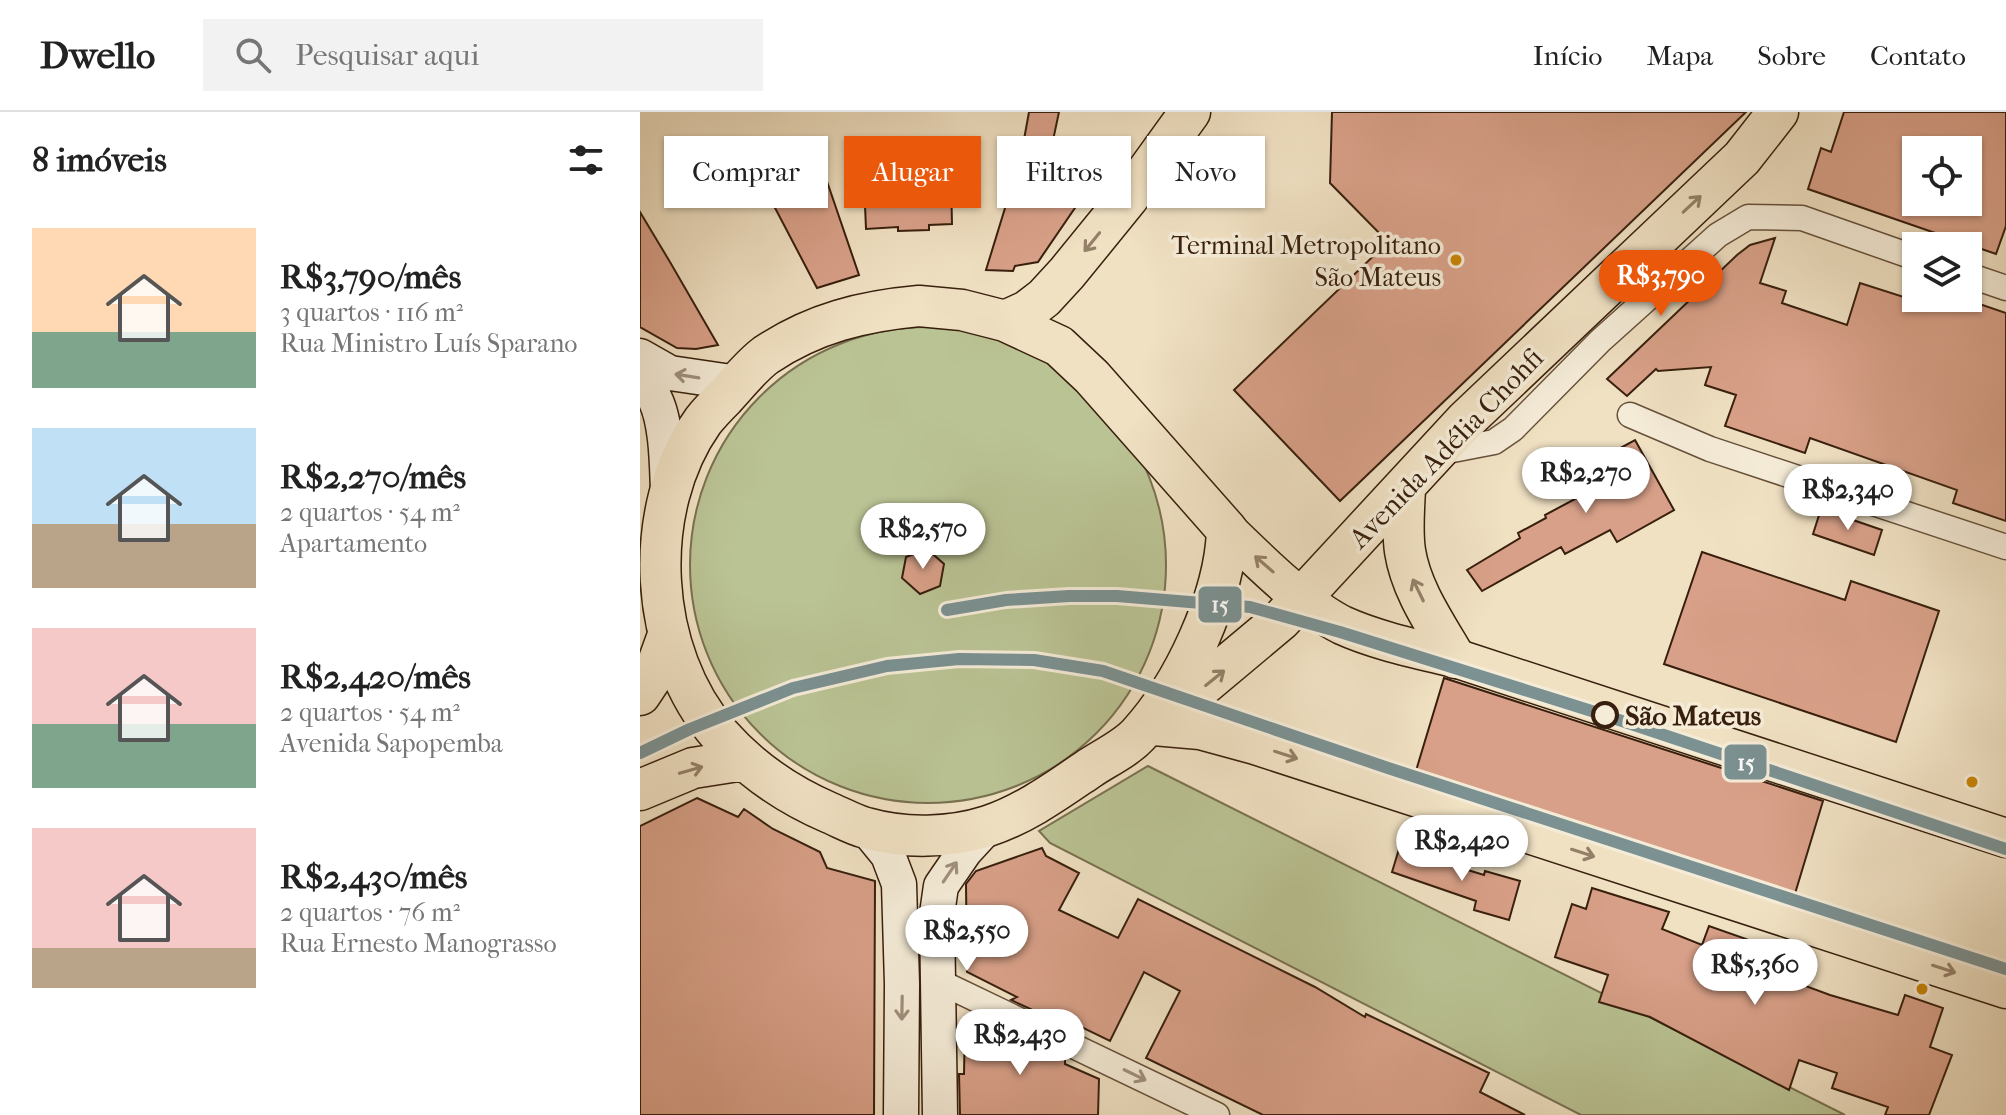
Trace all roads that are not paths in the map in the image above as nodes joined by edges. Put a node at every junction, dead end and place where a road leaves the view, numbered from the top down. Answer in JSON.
{"nodes":[{"id":1,"x":1190,"y":112,"type":"edge"},
{"id":2,"x":1778,"y":112,"type":"edge"},
{"id":3,"x":1902,"y":253,"type":"edge"},
{"id":4,"x":1982,"y":280,"type":"edge"},
{"id":5,"x":2006,"y":288,"type":"edge"},
{"id":6,"x":1005,"y":321,"type":"junction"},
{"id":7,"x":640,"y":356,"type":"edge"},
{"id":8,"x":738,"y":383,"type":"junction"},
{"id":9,"x":640,"y":384,"type":"edge"},
{"id":10,"x":1630,"y":415,"type":"dead end"},
{"id":11,"x":1434,"y":453,"type":"junction"},
{"id":12,"x":1405,"y":489,"type":"junction"},
{"id":13,"x":668,"y":498,"type":"junction"},
{"id":14,"x":1227,"y":530,"type":"junction"},
{"id":15,"x":2006,"y":547,"type":"edge"},
{"id":16,"x":1302,"y":597,"type":"junction"},
{"id":17,"x":668,"y":635,"type":"junction"},
{"id":18,"x":1455,"y":658,"type":"junction"},
{"id":19,"x":640,"y":695,"type":"edge"},
{"id":20,"x":1145,"y":732,"type":"junction"},
{"id":21,"x":744,"y":760,"type":"junction"},
{"id":22,"x":640,"y":790,"type":"edge"},
{"id":23,"x":988,"y":826,"type":"junction"},
{"id":24,"x":866,"y":828,"type":"junction"},
{"id":25,"x":2006,"y":838,"type":"edge"},
{"id":26,"x":938,"y":981,"type":"junction"},
{"id":27,"x":2006,"y":989,"type":"edge"},
{"id":28,"x":901,"y":1115,"type":"edge"},
{"id":29,"x":940,"y":1115,"type":"edge"},
{"id":30,"x":1217,"y":1115,"type":"edge"}],
"edges":[{"from":1,"to":6,"type":"highway","one_way":true},
{"from":11,"to":2,"type":"highway","name":"Avenida Adélia Chohfi","one_way":true},
{"from":3,"to":11,"type":"street"},
{"from":4,"to":5,"type":"street"},
{"from":6,"to":8,"type":"highway","name":"Avenida Adélia Chohfi"},
{"from":6,"to":14,"type":"highway","name":"Avenida Adélia Chohfi"},
{"from":8,"to":7,"type":"main road","one_way":true},
{"from":8,"to":13,"type":"highway","name":"Avenida Adélia Chohfi"},
{"from":9,"to":13,"type":"main road"},
{"from":10,"to":15,"type":"street"},
{"from":11,"to":12,"type":"highway","name":"Avenida Adélia Chohfi"},
{"from":12,"to":16,"type":"highway","name":"Avenida Adélia Chohfi"},
{"from":18,"to":12,"type":"highway","one_way":true},
{"from":13,"to":17,"type":"highway","name":"Avenida Adélia Chohfi"},
{"from":16,"to":14,"type":"main road","one_way":true},
{"from":14,"to":20,"type":"highway"},
{"from":16,"to":18,"type":"main road"},
{"from":20,"to":16,"type":"highway","name":"Avenida Adélia Chohfi","one_way":true},
{"from":17,"to":19,"type":"highway"},
{"from":17,"to":21,"type":"highway","name":"Avenida Adélia Chohfi"},
{"from":18,"to":25,"type":"main road"},
{"from":20,"to":23,"type":"highway","name":"Avenida Adélia Chohfi"},
{"from":20,"to":27,"type":"main road","one_way":true},
{"from":22,"to":21,"type":"highway","one_way":true},
{"from":21,"to":24,"type":"highway","name":"Avenida Adélia Chohfi"},
{"from":23,"to":24,"type":"highway","name":"Avenida Adélia Chohfi"},
{"from":26,"to":23,"type":"main road","one_way":true},
{"from":24,"to":28,"type":"main road","one_way":true},
{"from":26,"to":29,"type":"main road"},
{"from":26,"to":30,"type":"street","one_way":true}]}
